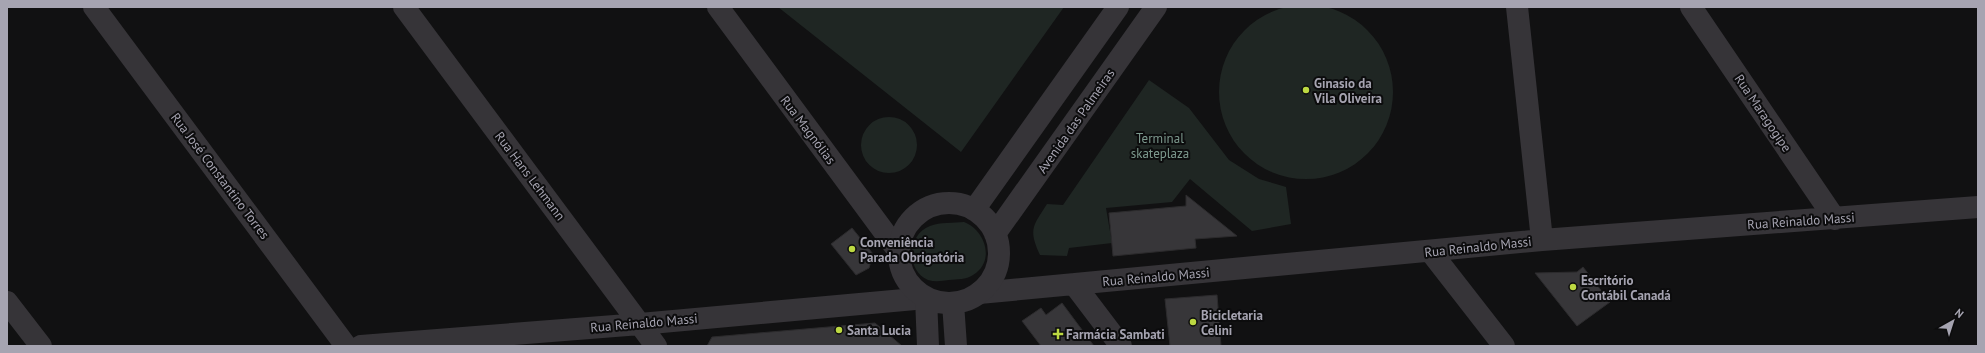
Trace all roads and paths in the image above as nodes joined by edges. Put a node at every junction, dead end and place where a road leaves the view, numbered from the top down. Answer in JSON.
{"nodes":[{"id":1,"x":94,"y":7,"type":"edge"},
{"id":2,"x":404,"y":7,"type":"edge"},
{"id":3,"x":718,"y":7,"type":"edge"},
{"id":4,"x":1118,"y":7,"type":"edge"},
{"id":5,"x":1156,"y":7,"type":"edge"},
{"id":6,"x":1517,"y":7,"type":"edge"},
{"id":7,"x":1691,"y":7,"type":"edge"},
{"id":8,"x":1978,"y":207,"type":"edge"},
{"id":9,"x":974,"y":210,"type":"junction"},
{"id":10,"x":1835,"y":219,"type":"junction"},
{"id":11,"x":995,"y":234,"type":"junction"},
{"id":12,"x":1542,"y":240,"type":"junction"},
{"id":13,"x":899,"y":252,"type":"junction"},
{"id":14,"x":1430,"y":252,"type":"junction"},
{"id":15,"x":1074,"y":284,"type":"junction"},
{"id":16,"x":980,"y":293,"type":"junction"},
{"id":17,"x":926,"y":298,"type":"junction"},
{"id":18,"x":7,"y":302,"type":"edge"},
{"id":19,"x":954,"y":303,"type":"junction"},
{"id":20,"x":640,"y":324,"type":"junction"},
{"id":21,"x":41,"y":346,"type":"edge"},
{"id":22,"x":346,"y":346,"type":"edge"},
{"id":23,"x":361,"y":346,"type":"edge"},
{"id":24,"x":656,"y":346,"type":"edge"},
{"id":25,"x":928,"y":346,"type":"edge"},
{"id":26,"x":956,"y":346,"type":"edge"},
{"id":27,"x":1121,"y":346,"type":"edge"},
{"id":28,"x":1504,"y":346,"type":"edge"}],
"edges":[{"from":1,"to":22,"type":"street","name":"Rua José Constantino Torres"},
{"from":2,"to":20,"type":"street","name":"Rua Hans Lehmann"},
{"from":3,"to":13,"type":"street","name":"Rua Magnólias"},
{"from":4,"to":9,"type":"street"},
{"from":5,"to":11,"type":"street","name":"Avenida das Palmeiras"},
{"from":6,"to":12,"type":"street"},
{"from":7,"to":10,"type":"street","name":"Rua Maragogipe"},
{"from":8,"to":10,"type":"street","name":"Rua Reinaldo Massi"},
{"from":9,"to":11,"type":"street"},
{"from":9,"to":13,"type":"street"},
{"from":10,"to":12,"type":"street","name":"Rua Reinaldo Massi"},
{"from":11,"to":16,"type":"street"},
{"from":12,"to":14,"type":"street","name":"Rua Reinaldo Massi"},
{"from":13,"to":17,"type":"street"},
{"from":14,"to":15,"type":"street","name":"Rua Reinaldo Massi"},
{"from":14,"to":28,"type":"street"},
{"from":15,"to":16,"type":"street","name":"Rua Reinaldo Massi"},
{"from":15,"to":27,"type":"street"},
{"from":16,"to":19,"type":"street"},
{"from":17,"to":19,"type":"street"},
{"from":17,"to":20,"type":"street","name":"Rua Reinaldo Massi"},
{"from":17,"to":25,"type":"street"},
{"from":18,"to":21,"type":"street"},
{"from":19,"to":26,"type":"street"},
{"from":20,"to":23,"type":"street","name":"Rua Reinaldo Massi"},
{"from":20,"to":24,"type":"street","name":"Rua Hans Lehmann"}]}
